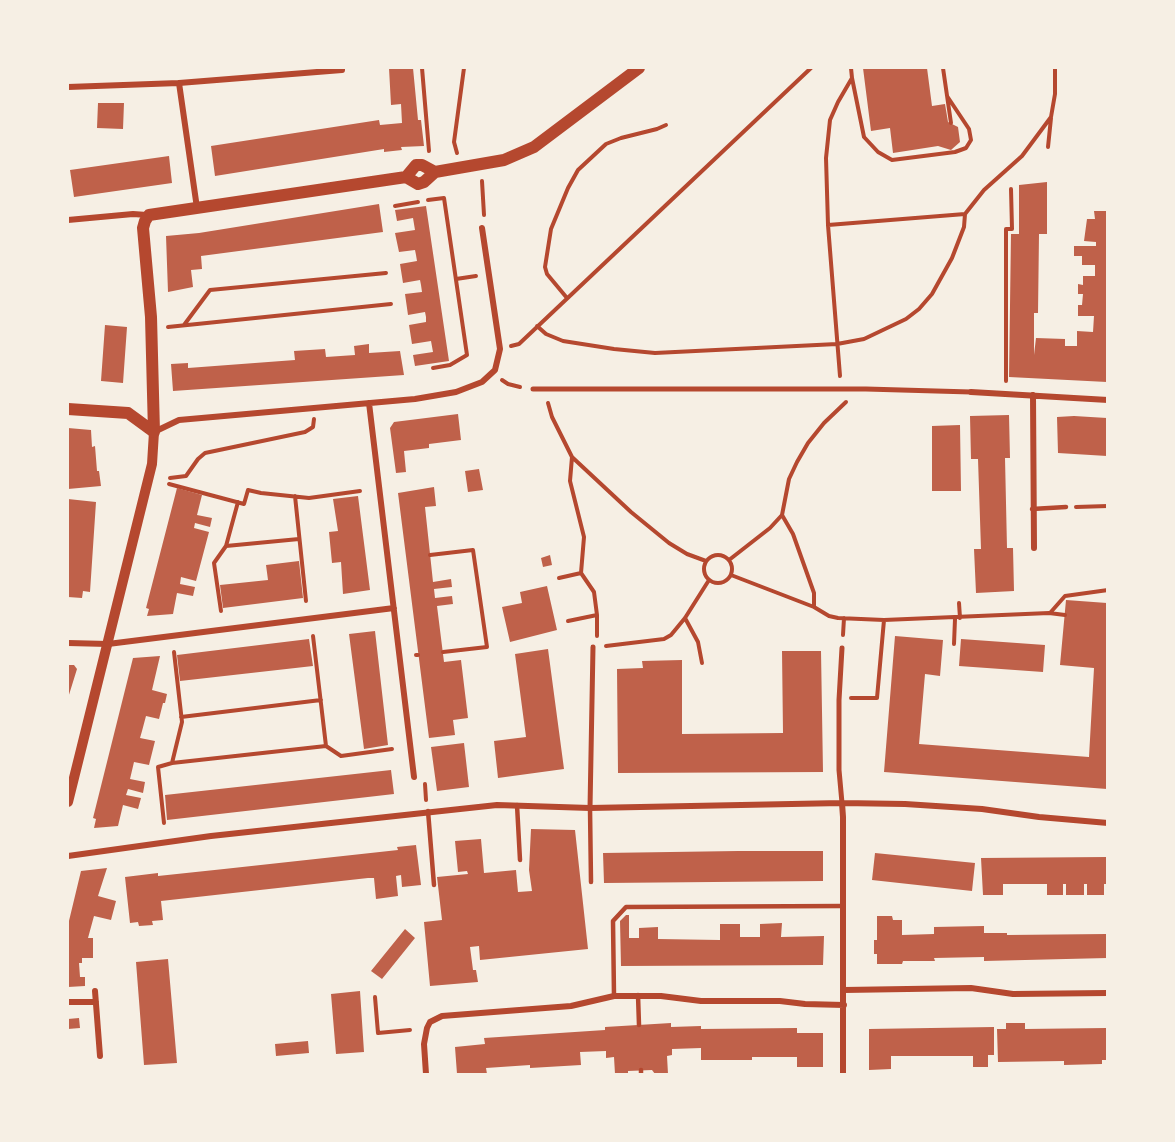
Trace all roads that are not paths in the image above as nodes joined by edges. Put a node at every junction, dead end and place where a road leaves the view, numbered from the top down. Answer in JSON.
{"nodes":[{"id":1,"x":342,"y":68,"type":"edge"},
{"id":2,"x":639,"y":68,"type":"edge"},
{"id":3,"x":179,"y":83,"type":"junction"},
{"id":4,"x":68,"y":87,"type":"edge"},
{"id":5,"x":197,"y":208,"type":"junction"},
{"id":6,"x":149,"y":215,"type":"junction"},
{"id":7,"x":68,"y":220,"type":"edge"},
{"id":8,"x":482,"y":228,"type":"road end"},
{"id":9,"x":533,"y":389,"type":"road end"},
{"id":10,"x":971,"y":392,"type":"joint"},
{"id":11,"x":1033,"y":395,"type":"junction"},
{"id":12,"x":1107,"y":400,"type":"edge"},
{"id":13,"x":369,"y":403,"type":"junction"},
{"id":14,"x":68,"y":409,"type":"edge"},
{"id":15,"x":154,"y":432,"type":"junction"},
{"id":16,"x":1066,"y":507,"type":"road end"},
{"id":17,"x":1032,"y":509,"type":"junction"},
{"id":18,"x":1034,"y":548,"type":"dead end"},
{"id":19,"x":394,"y":608,"type":"junction"},
{"id":20,"x":68,"y":643,"type":"edge"},
{"id":21,"x":108,"y":644,"type":"junction"},
{"id":22,"x":593,"y":647,"type":"road end"},
{"id":23,"x":842,"y":648,"type":"dead end"},
{"id":24,"x":414,"y":777,"type":"road end"},
{"id":25,"x":68,"y":802,"type":"edge"},
{"id":26,"x":842,"y":803,"type":"junction"},
{"id":27,"x":517,"y":805,"type":"junction"},
{"id":28,"x":590,"y":808,"type":"junction"},
{"id":29,"x":428,"y":811,"type":"junction"},
{"id":30,"x":1107,"y":823,"type":"edge"},
{"id":31,"x":68,"y":856,"type":"edge"},
{"id":32,"x":520,"y":860,"type":"dead end"},
{"id":33,"x":591,"y":882,"type":"dead end"},
{"id":34,"x":434,"y":885,"type":"dead end"},
{"id":35,"x":843,"y":906,"type":"junction"},
{"id":36,"x":844,"y":990,"type":"junction"},
{"id":37,"x":95,"y":991,"type":"dead end"},
{"id":38,"x":1107,"y":993,"type":"edge"},
{"id":39,"x":638,"y":995,"type":"junction"},
{"id":40,"x":614,"y":996,"type":"junction"},
{"id":41,"x":68,"y":1002,"type":"edge"},
{"id":42,"x":96,"y":1002,"type":"junction"},
{"id":43,"x":844,"y":1005,"type":"junction"},
{"id":44,"x":639,"y":1025,"type":"dead end"},
{"id":45,"x":100,"y":1056,"type":"dead end"},
{"id":46,"x":426,"y":1074,"type":"edge"},
{"id":47,"x":843,"y":1074,"type":"edge"}],
"edges":[{"from":1,"to":3,"type":"street"},
{"from":2,"to":5,"type":"main road"},
{"from":3,"to":4,"type":"street"},
{"from":3,"to":5,"type":"street"},
{"from":5,"to":6,"type":"main road"},
{"from":6,"to":7,"type":"street"},
{"from":6,"to":15,"type":"main road"},
{"from":8,"to":13,"type":"street"},
{"from":9,"to":10,"type":"street"},
{"from":10,"to":11,"type":"street"},
{"from":11,"to":12,"type":"street"},
{"from":11,"to":17,"type":"street"},
{"from":13,"to":15,"type":"street"},
{"from":13,"to":19,"type":"street"},
{"from":14,"to":15,"type":"main road"},
{"from":15,"to":21,"type":"street"},
{"from":16,"to":17,"type":"lane"},
{"from":17,"to":18,"type":"street"},
{"from":19,"to":21,"type":"street"},
{"from":19,"to":24,"type":"street"},
{"from":20,"to":21,"type":"street"},
{"from":21,"to":25,"type":"street"},
{"from":22,"to":28,"type":"street"},
{"from":23,"to":26,"type":"street"},
{"from":26,"to":28,"type":"street"},
{"from":26,"to":30,"type":"street"},
{"from":26,"to":35,"type":"street"},
{"from":27,"to":28,"type":"street"},
{"from":27,"to":29,"type":"street"},
{"from":27,"to":32,"type":"lane"},
{"from":28,"to":33,"type":"lane"},
{"from":29,"to":31,"type":"street"},
{"from":29,"to":34,"type":"lane"},
{"from":35,"to":36,"type":"street"},
{"from":35,"to":40,"type":"lane"},
{"from":36,"to":38,"type":"street"},
{"from":36,"to":43,"type":"street"},
{"from":37,"to":42,"type":"street"},
{"from":39,"to":40,"type":"street"},
{"from":39,"to":43,"type":"street"},
{"from":39,"to":44,"type":"lane"},
{"from":40,"to":46,"type":"street"},
{"from":41,"to":42,"type":"street"},
{"from":42,"to":45,"type":"street"},
{"from":43,"to":47,"type":"street"}]}
